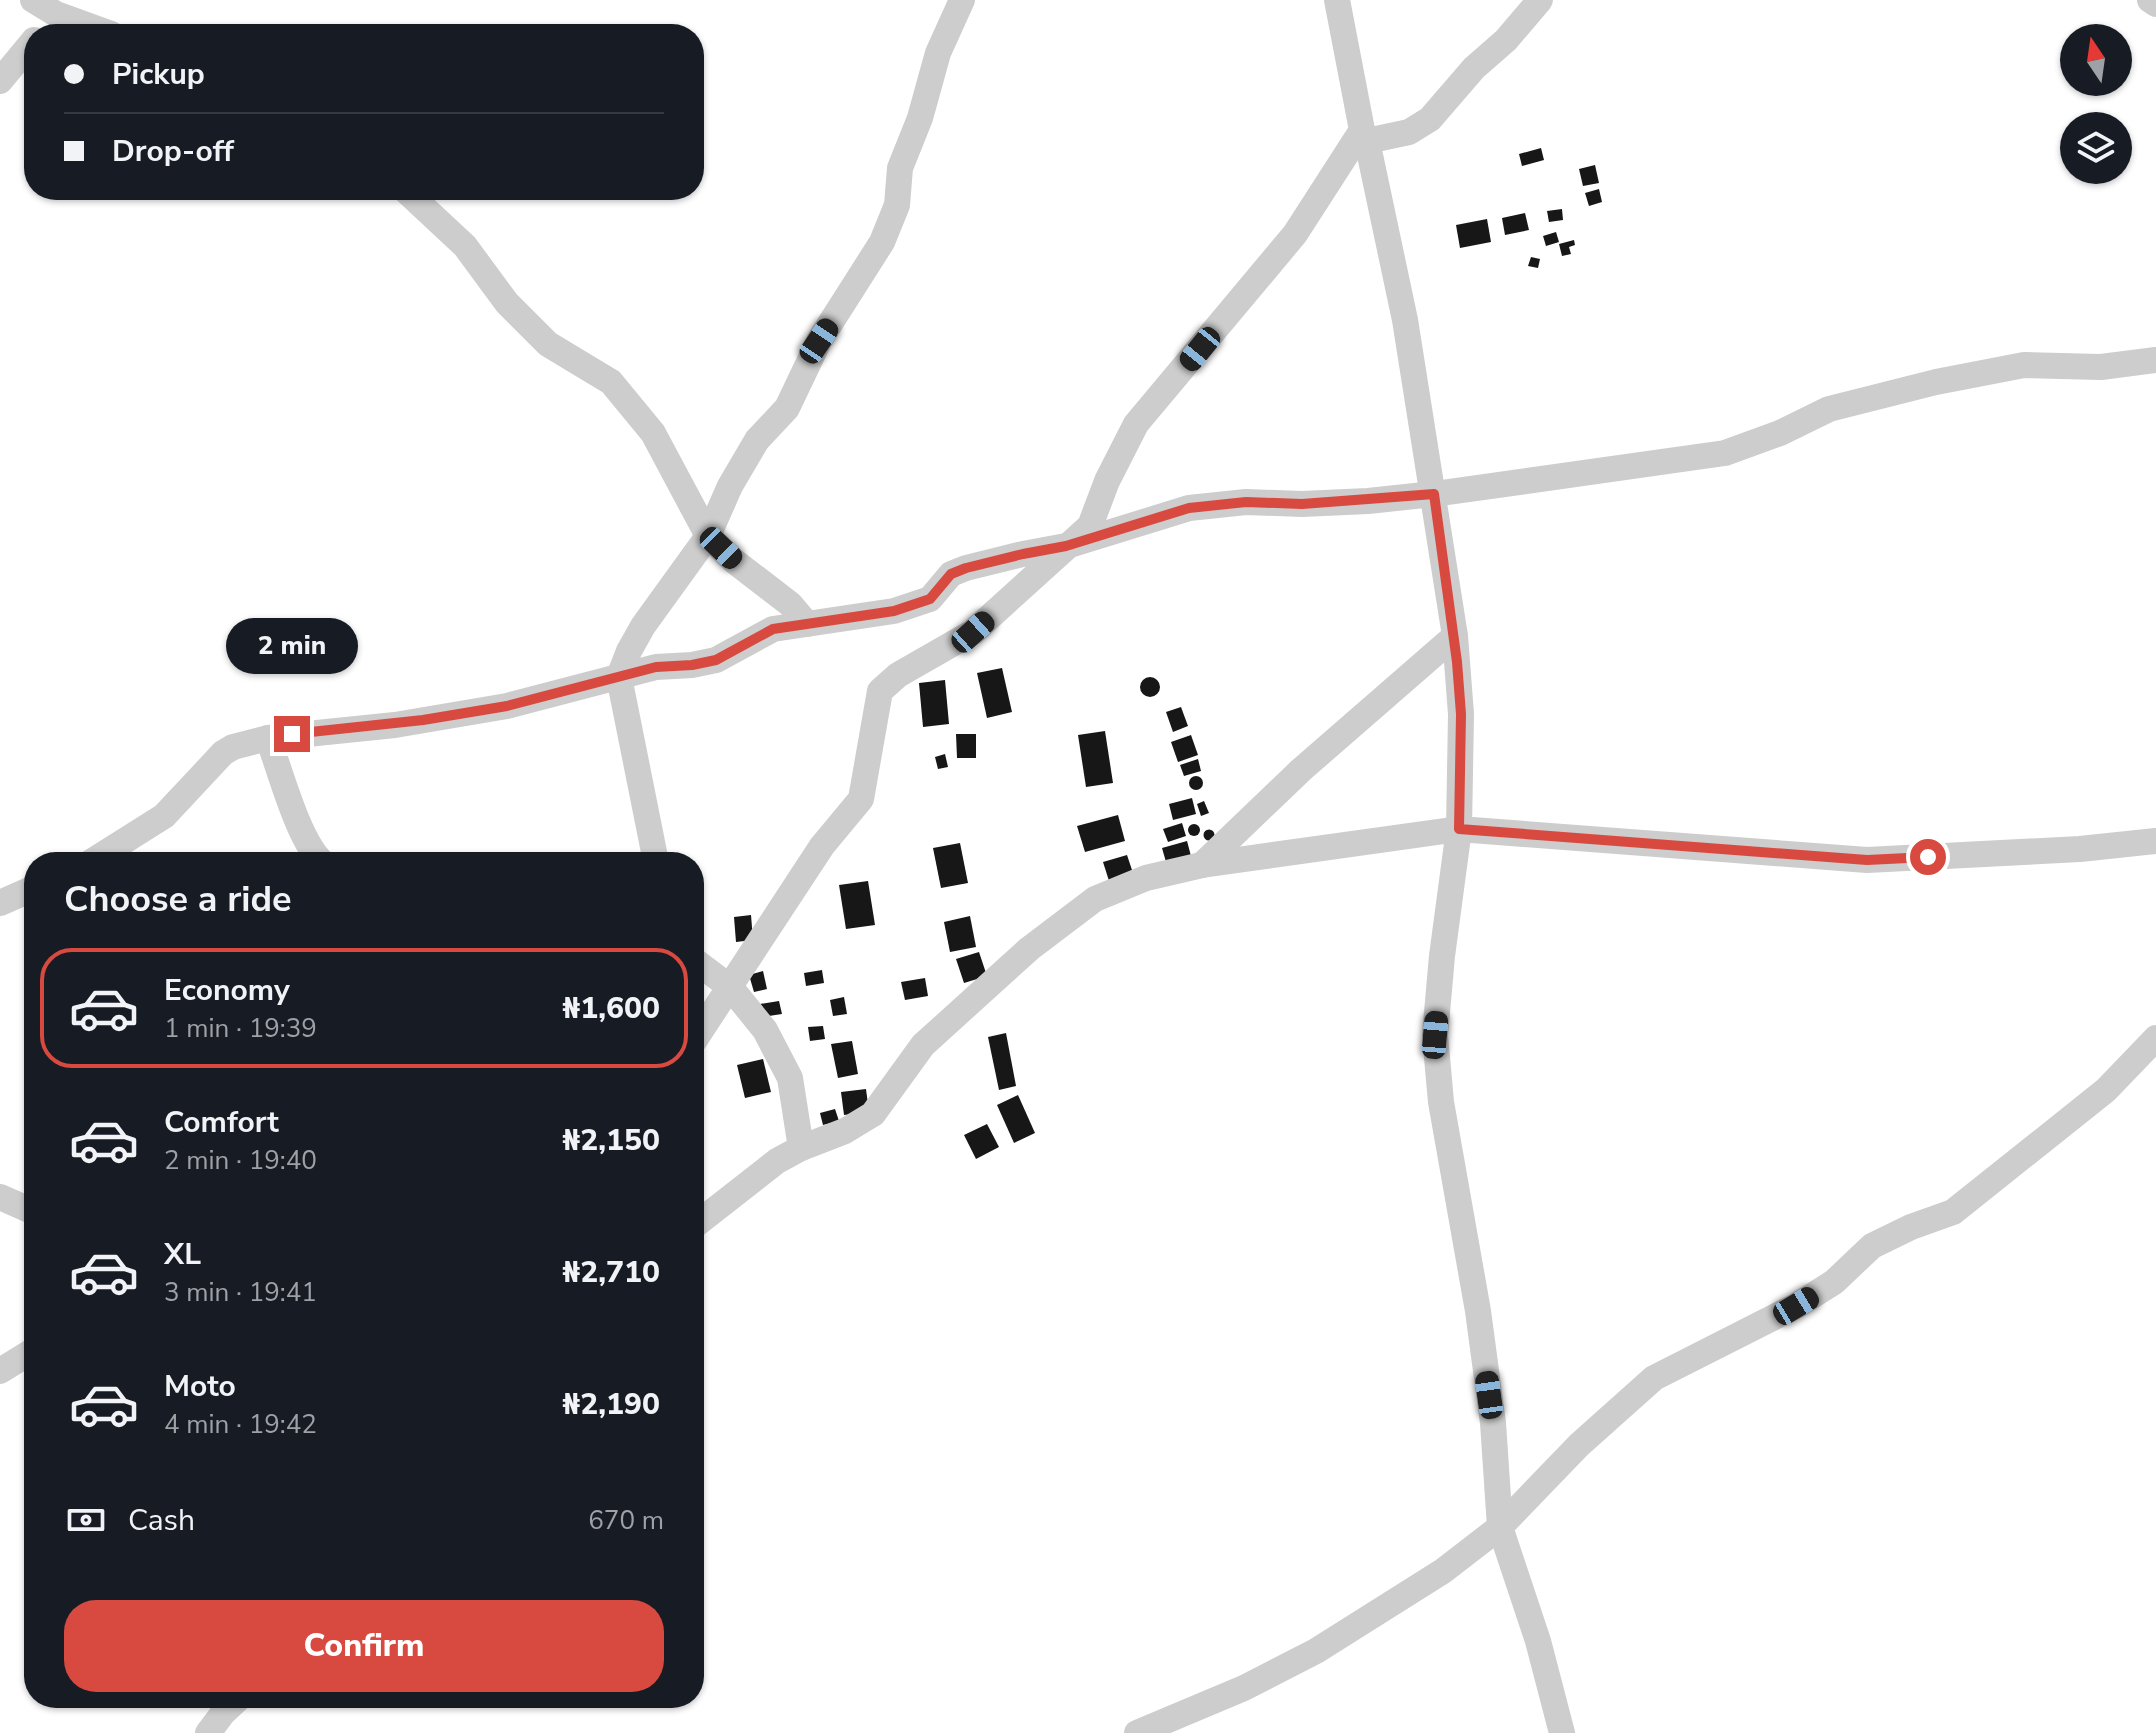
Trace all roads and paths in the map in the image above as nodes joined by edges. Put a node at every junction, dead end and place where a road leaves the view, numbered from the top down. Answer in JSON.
{"nodes":[{"id":1,"x":33,"y":0,"type":"edge"},
{"id":2,"x":962,"y":0,"type":"edge"},
{"id":3,"x":1337,"y":0,"type":"edge"},
{"id":4,"x":1540,"y":0,"type":"edge"},
{"id":5,"x":2150,"y":0,"type":"edge"},
{"id":6,"x":2156,"y":4,"type":"edge"},
{"id":7,"x":55,"y":16,"type":"edge"},
{"id":8,"x":80,"y":24,"type":"edge"},
{"id":9,"x":24,"y":52,"type":"edge"},
{"id":10,"x":0,"y":81,"type":"edge"},
{"id":11,"x":1364,"y":135,"type":"junction"},
{"id":12,"x":416,"y":200,"type":"edge"},
{"id":13,"x":2156,"y":360,"type":"edge"},
{"id":14,"x":1434,"y":494,"type":"junction"},
{"id":15,"x":708,"y":536,"type":"junction"},
{"id":16,"x":1066,"y":546,"type":"junction"},
{"id":17,"x":807,"y":624,"type":"junction"},
{"id":18,"x":1455,"y":636,"type":"junction"},
{"id":19,"x":619,"y":677,"type":"junction"},
{"id":20,"x":268,"y":738,"type":"junction"},
{"id":21,"x":1459,"y":829,"type":"junction"},
{"id":22,"x":2156,"y":841,"type":"edge"},
{"id":23,"x":107,"y":852,"type":"edge"},
{"id":24,"x":313,"y":852,"type":"edge"},
{"id":25,"x":654,"y":852,"type":"edge"},
{"id":26,"x":1202,"y":865,"type":"junction"},
{"id":27,"x":24,"y":892,"type":"edge"},
{"id":28,"x":0,"y":903,"type":"edge"},
{"id":29,"x":704,"y":968,"type":"edge"},
{"id":30,"x":731,"y":988,"type":"junction"},
{"id":31,"x":704,"y":1027,"type":"edge"},
{"id":32,"x":2156,"y":1038,"type":"edge"},
{"id":33,"x":801,"y":1148,"type":"junction"},
{"id":34,"x":0,"y":1197,"type":"edge"},
{"id":35,"x":24,"y":1208,"type":"edge"},
{"id":36,"x":704,"y":1218,"type":"edge"},
{"id":37,"x":24,"y":1356,"type":"edge"},
{"id":38,"x":0,"y":1371,"type":"edge"},
{"id":39,"x":1500,"y":1527,"type":"junction"},
{"id":40,"x":228,"y":1708,"type":"edge"},
{"id":41,"x":208,"y":1733,"type":"edge"},
{"id":42,"x":1137,"y":1733,"type":"edge"},
{"id":43,"x":1562,"y":1733,"type":"edge"}],
"edges":[{"from":1,"to":7,"type":"street"},
{"from":2,"to":15,"type":"street"},
{"from":3,"to":11,"type":"street"},
{"from":4,"to":11,"type":"street"},
{"from":5,"to":6,"type":"street"},
{"from":7,"to":8,"type":"street"},
{"from":9,"to":10,"type":"street"},
{"from":11,"to":14,"type":"street"},
{"from":11,"to":16,"type":"street"},
{"from":12,"to":15,"type":"street"},
{"from":13,"to":14,"type":"street"},
{"from":14,"to":16,"type":"street"},
{"from":14,"to":18,"type":"street"},
{"from":15,"to":17,"type":"street"},
{"from":15,"to":19,"type":"street"},
{"from":16,"to":17,"type":"street"},
{"from":16,"to":30,"type":"street"},
{"from":17,"to":19,"type":"street"},
{"from":18,"to":21,"type":"street"},
{"from":18,"to":26,"type":"street"},
{"from":19,"to":20,"type":"street"},
{"from":19,"to":25,"type":"street"},
{"from":20,"to":23,"type":"street"},
{"from":20,"to":24,"type":"street"},
{"from":21,"to":22,"type":"street"},
{"from":21,"to":26,"type":"street"},
{"from":21,"to":39,"type":"street"},
{"from":26,"to":33,"type":"street"},
{"from":27,"to":28,"type":"street"},
{"from":29,"to":30,"type":"street"},
{"from":30,"to":31,"type":"street"},
{"from":30,"to":33,"type":"street"},
{"from":32,"to":39,"type":"street"},
{"from":33,"to":36,"type":"street"},
{"from":34,"to":35,"type":"street"},
{"from":37,"to":38,"type":"street"},
{"from":39,"to":42,"type":"street"},
{"from":39,"to":43,"type":"street"},
{"from":40,"to":41,"type":"street"}]}
